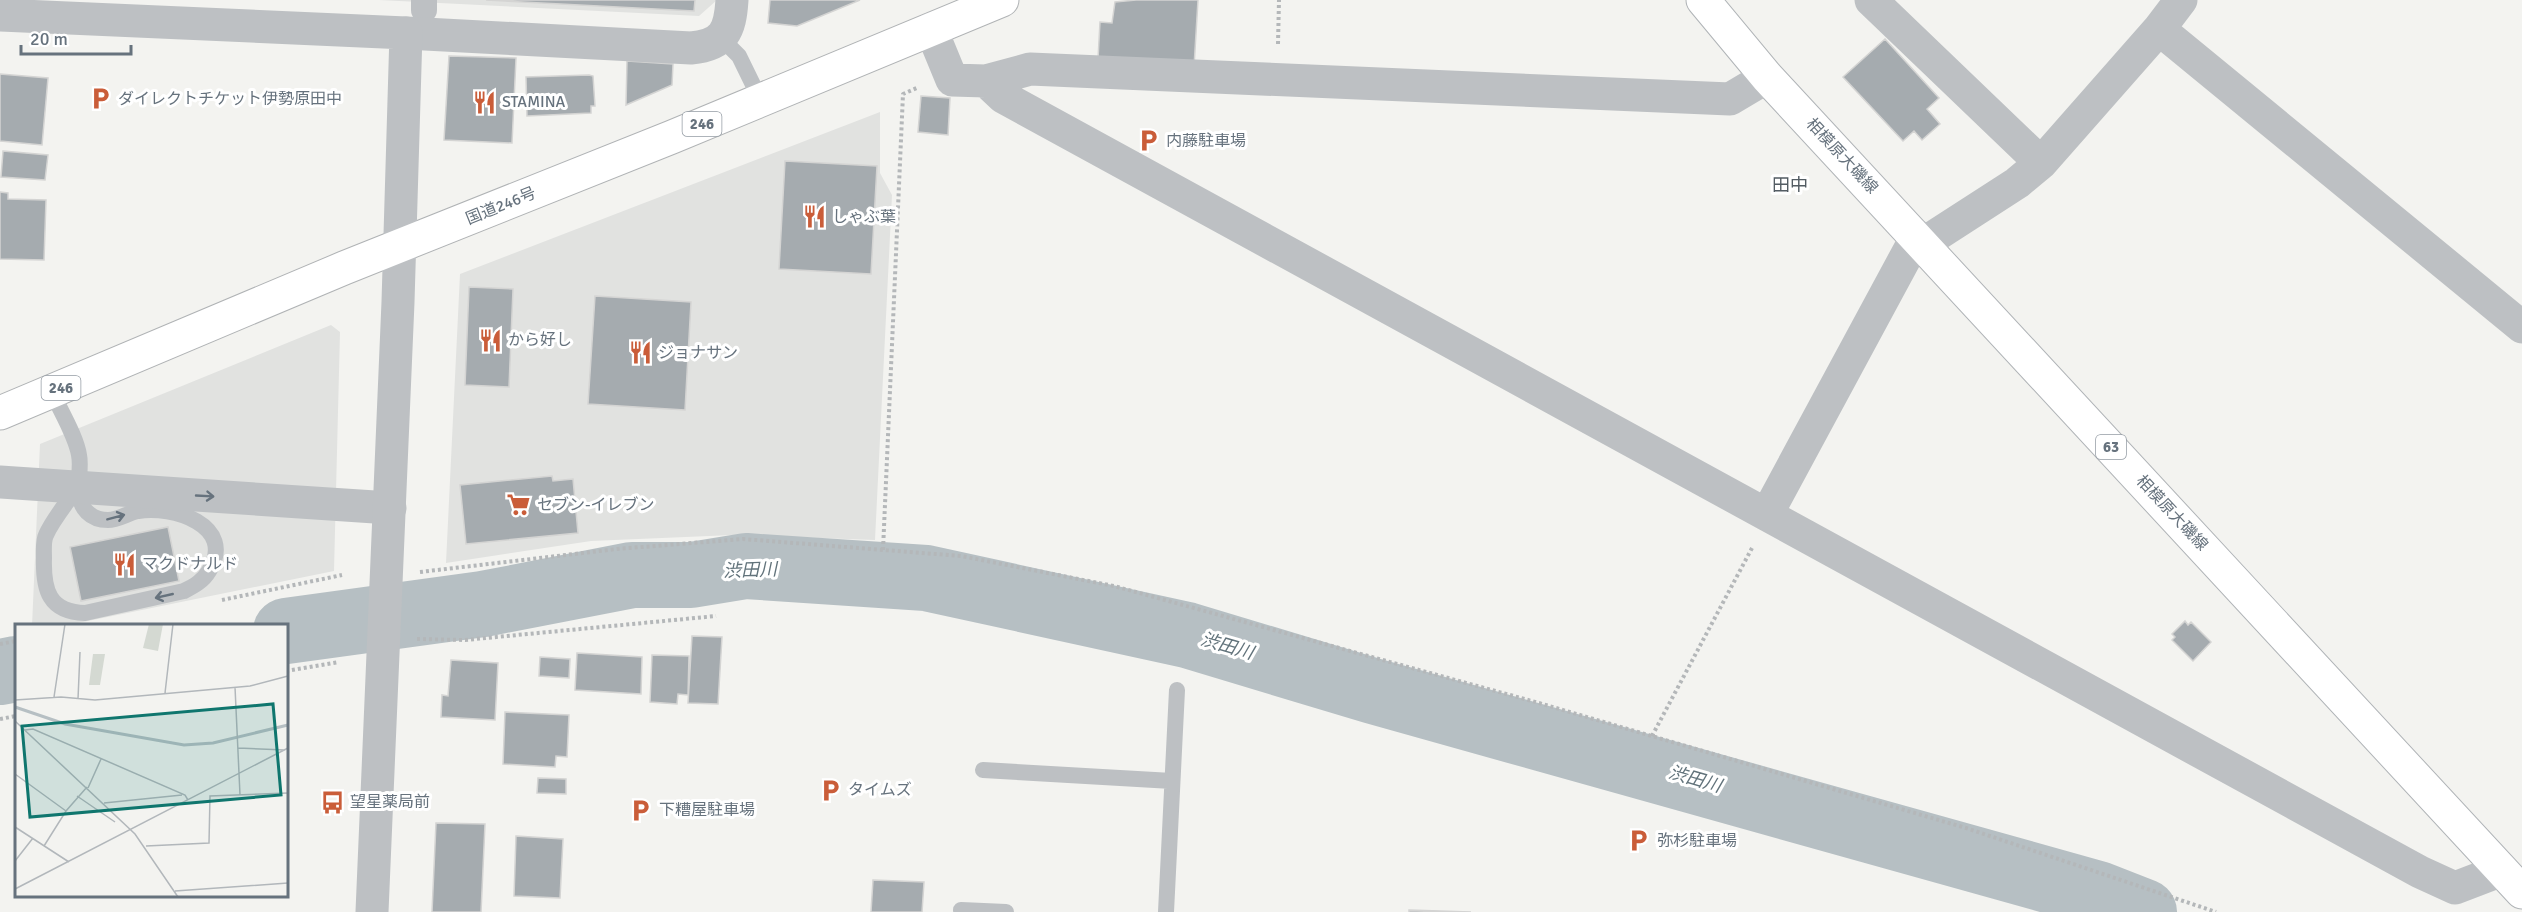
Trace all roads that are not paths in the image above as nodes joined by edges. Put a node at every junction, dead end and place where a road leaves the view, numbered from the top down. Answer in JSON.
{"nodes":[{"id":1,"x":732,"y":0,"type":"edge"},
{"id":2,"x":1002,"y":0,"type":"edge"},
{"id":3,"x":1703,"y":0,"type":"edge"},
{"id":4,"x":1871,"y":0,"type":"edge"},
{"id":5,"x":2181,"y":0,"type":"edge"},
{"id":6,"x":418,"y":14,"type":"edge"},
{"id":7,"x":0,"y":15,"type":"edge"},
{"id":8,"x":932,"y":29,"type":"junction"},
{"id":9,"x":2159,"y":29,"type":"junction"},
{"id":10,"x":721,"y":38,"type":"junction"},
{"id":11,"x":1767,"y":76,"type":"junction"},
{"id":12,"x":986,"y":81,"type":"junction"},
{"id":13,"x":760,"y":99,"type":"junction"},
{"id":14,"x":2041,"y":163,"type":"junction"},
{"id":15,"x":1921,"y":240,"type":"junction"},
{"id":16,"x":400,"y":245,"type":"junction"},
{"id":17,"x":2522,"y":327,"type":"edge"},
{"id":18,"x":52,"y":392,"type":"junction"},
{"id":19,"x":0,"y":413,"type":"edge"},
{"id":20,"x":0,"y":482,"type":"edge"},
{"id":21,"x":77,"y":488,"type":"junction"},
{"id":22,"x":390,"y":508,"type":"junction"},
{"id":23,"x":1768,"y":515,"type":"junction"},
{"id":24,"x":1176,"y":690,"type":"dead end"},
{"id":25,"x":983,"y":770,"type":"dead end"},
{"id":26,"x":1172,"y":781,"type":"junction"},
{"id":27,"x":2512,"y":881,"type":"edge"},
{"id":28,"x":961,"y":910,"type":"dead end"},
{"id":29,"x":372,"y":912,"type":"edge"},
{"id":30,"x":1006,"y":912,"type":"edge"},
{"id":31,"x":1166,"y":912,"type":"edge"}],
"edges":[{"from":1,"to":10,"type":"street"},
{"from":2,"to":8,"type":"main road","name":"国道246号","number":"246"},
{"from":3,"to":11,"type":"main road","name":"相模原大磯線","number":"63"},
{"from":4,"to":14,"type":"street"},
{"from":5,"to":9,"type":"street"},
{"from":6,"to":7,"type":"street"},
{"from":6,"to":10,"type":"street"},
{"from":6,"to":16,"type":"street"},
{"from":8,"to":12,"type":"street"},
{"from":8,"to":13,"type":"main road","name":"国道246号","number":"246"},
{"from":9,"to":14,"type":"street"},
{"from":9,"to":17,"type":"street"},
{"from":10,"to":13,"type":"lane"},
{"from":11,"to":12,"type":"street"},
{"from":11,"to":15,"type":"main road","name":"相模原大磯線","number":"63"},
{"from":12,"to":23,"type":"street"},
{"from":13,"to":16,"type":"main road","name":"国道246号","number":"246"},
{"from":14,"to":15,"type":"street"},
{"from":15,"to":23,"type":"street"},
{"from":15,"to":27,"type":"main road","name":"相模原大磯線","number":"63"},
{"from":16,"to":18,"type":"main road","name":"国道246号","number":"246"},
{"from":16,"to":22,"type":"street"},
{"from":18,"to":19,"type":"main road","name":"国道246号","number":"246"},
{"from":18,"to":21,"type":"lane"},
{"from":20,"to":21,"type":"street"},
{"from":21,"to":21,"type":"lane","one_way":true},
{"from":21,"to":22,"type":"street","one_way":true},
{"from":22,"to":29,"type":"street"},
{"from":23,"to":27,"type":"street"},
{"from":24,"to":26,"type":"lane"},
{"from":25,"to":26,"type":"lane"},
{"from":26,"to":31,"type":"lane"},
{"from":28,"to":30,"type":"lane"}]}
